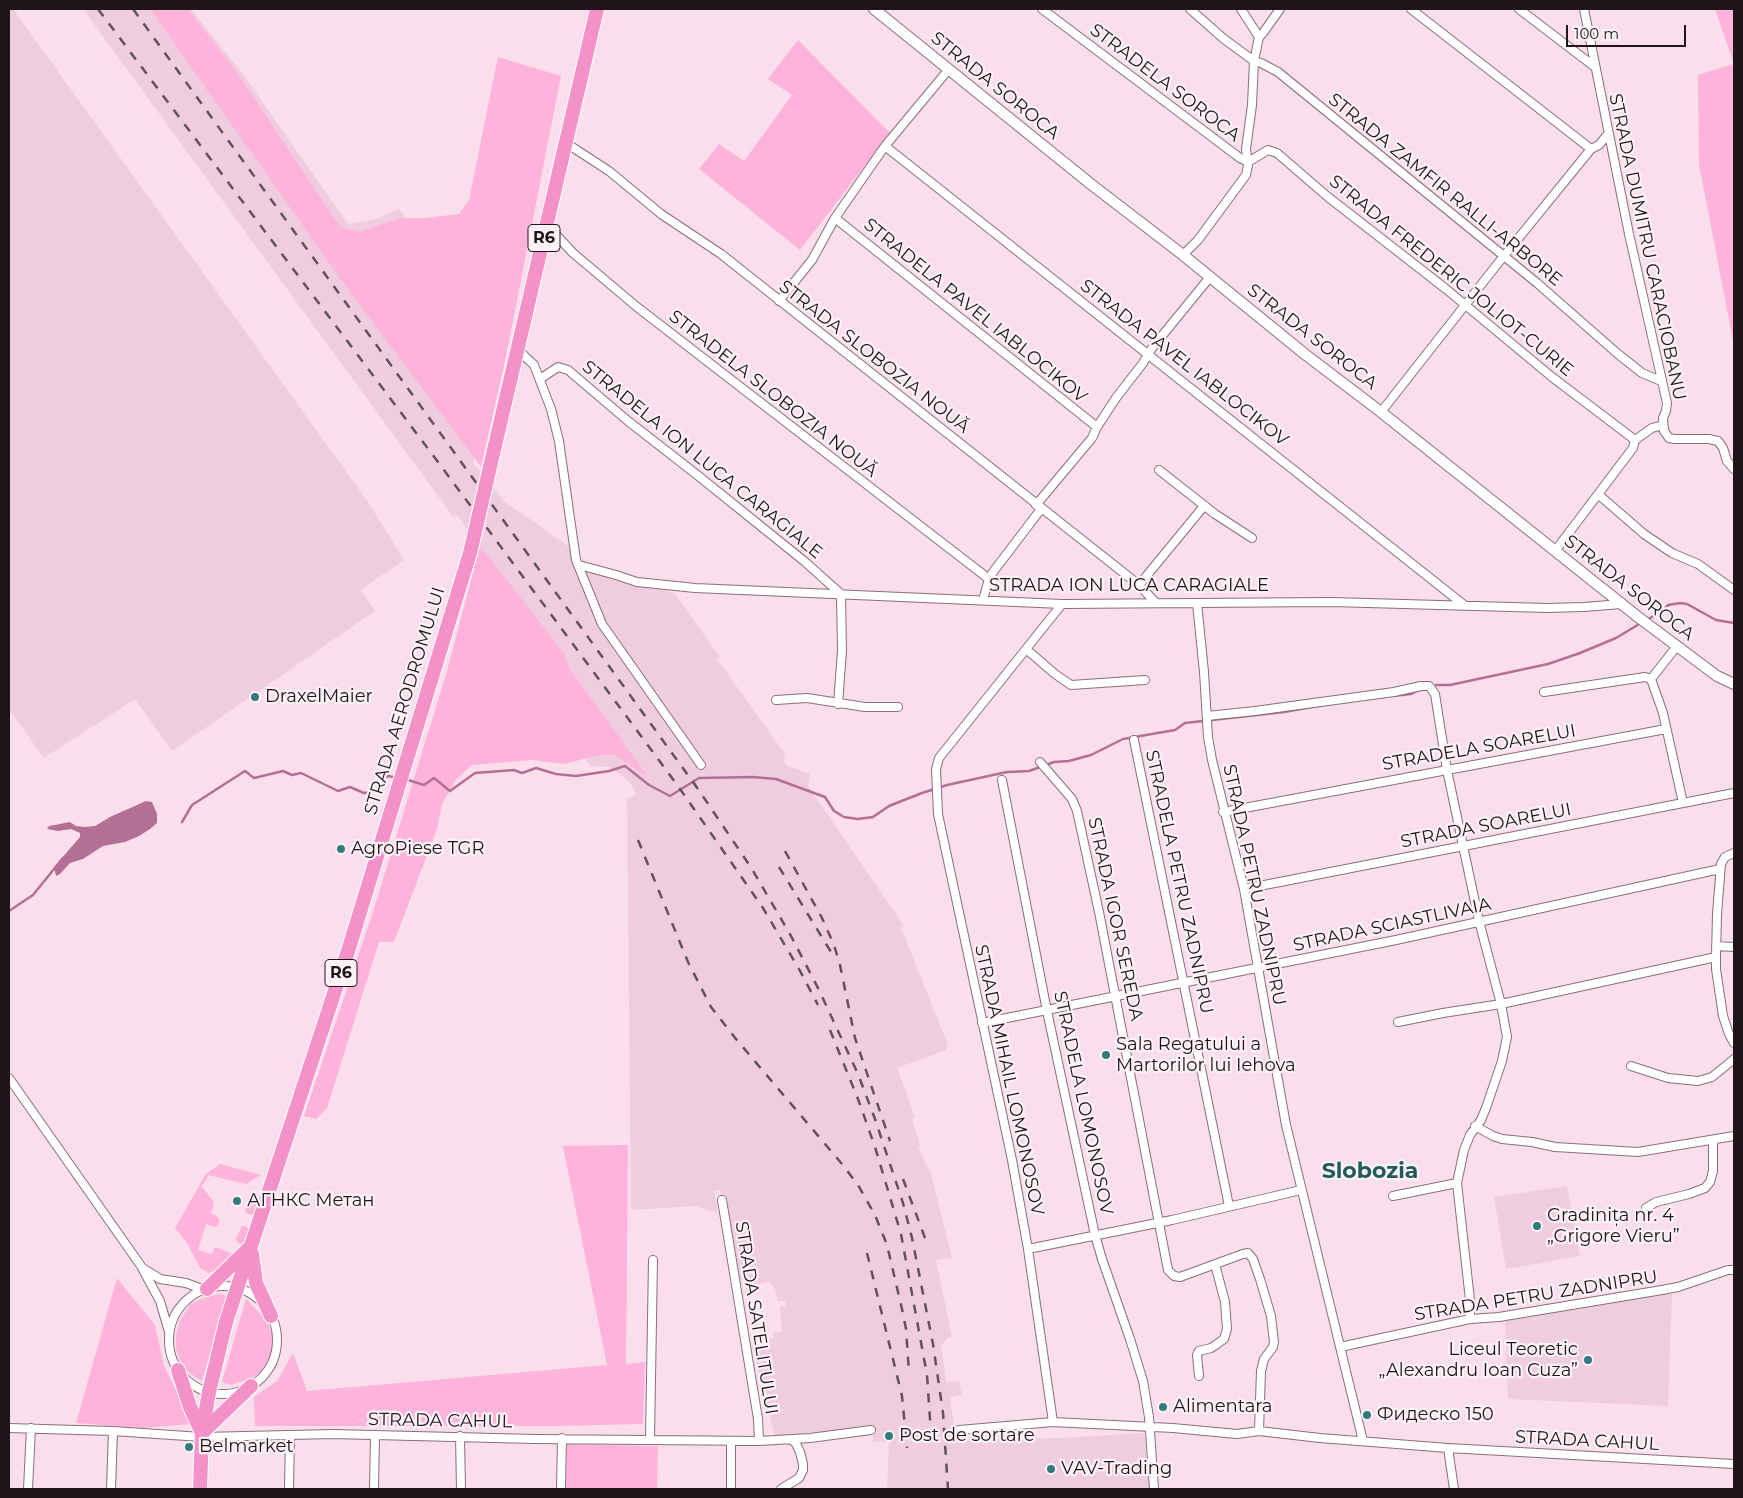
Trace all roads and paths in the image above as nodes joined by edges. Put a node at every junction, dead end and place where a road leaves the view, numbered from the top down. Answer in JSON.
{"nodes":[{"id":1,"x":597,"y":9,"type":"edge"},
{"id":2,"x":874,"y":9,"type":"edge"},
{"id":3,"x":1042,"y":9,"type":"edge"},
{"id":4,"x":1190,"y":9,"type":"edge"},
{"id":5,"x":1241,"y":9,"type":"edge"},
{"id":6,"x":1280,"y":9,"type":"edge"},
{"id":7,"x":1411,"y":9,"type":"edge"},
{"id":8,"x":1520,"y":9,"type":"edge"},
{"id":9,"x":1584,"y":9,"type":"edge"},
{"id":10,"x":1259,"y":37,"type":"junction"},
{"id":11,"x":1254,"y":62,"type":"junction"},
{"id":12,"x":1595,"y":67,"type":"junction"},
{"id":13,"x":949,"y":69,"type":"junction"},
{"id":14,"x":1608,"y":134,"type":"junction"},
{"id":15,"x":566,"y":144,"type":"junction"},
{"id":16,"x":885,"y":146,"type":"junction"},
{"id":17,"x":1591,"y":149,"type":"junction"},
{"id":18,"x":1248,"y":162,"type":"junction"},
{"id":19,"x":835,"y":218,"type":"junction"},
{"id":20,"x":547,"y":225,"type":"junction"},
{"id":21,"x":1183,"y":255,"type":"junction"},
{"id":22,"x":1504,"y":257,"type":"junction"},
{"id":23,"x":1210,"y":277,"type":"junction"},
{"id":24,"x":779,"y":301,"type":"junction"},
{"id":25,"x":1465,"y":305,"type":"junction"},
{"id":26,"x":517,"y":349,"type":"junction"},
{"id":27,"x":1148,"y":355,"type":"junction"},
{"id":28,"x":540,"y":379,"type":"junction"},
{"id":29,"x":1661,"y":381,"type":"junction"},
{"id":30,"x":1381,"y":412,"type":"junction"},
{"id":31,"x":1663,"y":425,"type":"junction"},
{"id":32,"x":1097,"y":427,"type":"junction"},
{"id":33,"x":1635,"y":440,"type":"junction"},
{"id":34,"x":1734,"y":469,"type":"edge"},
{"id":35,"x":1159,"y":470,"type":"dead end"},
{"id":36,"x":1598,"y":495,"type":"junction"},
{"id":37,"x":1204,"y":506,"type":"junction"},
{"id":38,"x":1039,"y":507,"type":"junction"},
{"id":39,"x":1252,"y":538,"type":"dead end"},
{"id":40,"x":1555,"y":551,"type":"junction"},
{"id":41,"x":578,"y":565,"type":"junction"},
{"id":42,"x":989,"y":578,"type":"junction"},
{"id":43,"x":1139,"y":586,"type":"junction"},
{"id":44,"x":1734,"y":590,"type":"edge"},
{"id":45,"x":841,"y":594,"type":"junction"},
{"id":46,"x":984,"y":600,"type":"junction"},
{"id":47,"x":1197,"y":602,"type":"junction"},
{"id":48,"x":1156,"y":603,"type":"junction"},
{"id":49,"x":1062,"y":604,"type":"junction"},
{"id":50,"x":1464,"y":604,"type":"junction"},
{"id":51,"x":1621,"y":604,"type":"junction"},
{"id":52,"x":1677,"y":646,"type":"junction"},
{"id":53,"x":1026,"y":649,"type":"junction"},
{"id":54,"x":1651,"y":679,"type":"junction"},
{"id":55,"x":1145,"y":680,"type":"dead end"},
{"id":56,"x":1734,"y":684,"type":"edge"},
{"id":57,"x":1544,"y":692,"type":"dead end"},
{"id":58,"x":776,"y":700,"type":"dead end"},
{"id":59,"x":838,"y":704,"type":"junction"},
{"id":60,"x":898,"y":708,"type":"dead end"},
{"id":61,"x":1207,"y":716,"type":"junction"},
{"id":62,"x":1666,"y":729,"type":"junction"},
{"id":63,"x":1134,"y":740,"type":"dead end"},
{"id":64,"x":1040,"y":762,"type":"dead end"},
{"id":65,"x":701,"y":765,"type":"dead end"},
{"id":66,"x":1447,"y":770,"type":"junction"},
{"id":67,"x":1002,"y":780,"type":"dead end"},
{"id":68,"x":1734,"y":793,"type":"edge"},
{"id":69,"x":1683,"y":804,"type":"junction"},
{"id":70,"x":1223,"y":812,"type":"junction"},
{"id":71,"x":1463,"y":846,"type":"junction"},
{"id":72,"x":1734,"y":853,"type":"edge"},
{"id":73,"x":1720,"y":869,"type":"junction"},
{"id":74,"x":1244,"y":889,"type":"junction"},
{"id":75,"x":1479,"y":921,"type":"junction"},
{"id":76,"x":1716,"y":946,"type":"junction"},
{"id":77,"x":1734,"y":947,"type":"edge"},
{"id":78,"x":1716,"y":957,"type":"junction"},
{"id":79,"x":1259,"y":968,"type":"junction"},
{"id":80,"x":1183,"y":983,"type":"junction"},
{"id":81,"x":1116,"y":997,"type":"junction"},
{"id":82,"x":1501,"y":1004,"type":"junction"},
{"id":83,"x":1047,"y":1011,"type":"junction"},
{"id":84,"x":1398,"y":1022,"type":"dead end"},
{"id":85,"x":982,"y":1023,"type":"junction"},
{"id":86,"x":1734,"y":1043,"type":"edge"},
{"id":87,"x":1734,"y":1059,"type":"edge"},
{"id":88,"x":1631,"y":1066,"type":"dead end"},
{"id":89,"x":9,"y":1078,"type":"edge"},
{"id":90,"x":1475,"y":1126,"type":"junction"},
{"id":91,"x":1734,"y":1136,"type":"edge"},
{"id":92,"x":1713,"y":1140,"type":"junction"},
{"id":93,"x":1457,"y":1183,"type":"junction"},
{"id":94,"x":1301,"y":1190,"type":"junction"},
{"id":95,"x":1392,"y":1196,"type":"dead end"},
{"id":96,"x":722,"y":1200,"type":"dead end"},
{"id":97,"x":1229,"y":1206,"type":"junction"},
{"id":98,"x":1646,"y":1208,"type":"dead end"},
{"id":99,"x":1160,"y":1222,"type":"junction"},
{"id":100,"x":1096,"y":1235,"type":"junction"},
{"id":101,"x":251,"y":1246,"type":"junction"},
{"id":102,"x":1028,"y":1249,"type":"junction"},
{"id":103,"x":653,"y":1260,"type":"dead end"},
{"id":104,"x":1215,"y":1264,"type":"junction"},
{"id":105,"x":141,"y":1266,"type":"junction"},
{"id":106,"x":1734,"y":1270,"type":"edge"},
{"id":107,"x":237,"y":1288,"type":"junction"},
{"id":108,"x":206,"y":1289,"type":"junction"},
{"id":109,"x":271,"y":1316,"type":"junction"},
{"id":110,"x":1470,"y":1319,"type":"junction"},
{"id":111,"x":169,"y":1332,"type":"junction"},
{"id":112,"x":1340,"y":1347,"type":"junction"},
{"id":113,"x":178,"y":1370,"type":"junction"},
{"id":114,"x":1199,"y":1376,"type":"dead end"},
{"id":115,"x":252,"y":1386,"type":"junction"},
{"id":116,"x":209,"y":1392,"type":"junction"},
{"id":117,"x":1053,"y":1422,"type":"junction"},
{"id":118,"x":1150,"y":1427,"type":"junction"},
{"id":119,"x":9,"y":1428,"type":"edge"},
{"id":120,"x":31,"y":1428,"type":"junction"},
{"id":121,"x":871,"y":1430,"type":"dead end"},
{"id":122,"x":959,"y":1430,"type":"dead end"},
{"id":123,"x":113,"y":1431,"type":"junction"},
{"id":124,"x":1259,"y":1431,"type":"junction"},
{"id":125,"x":201,"y":1435,"type":"junction"},
{"id":126,"x":290,"y":1435,"type":"junction"},
{"id":127,"x":375,"y":1435,"type":"junction"},
{"id":128,"x":460,"y":1436,"type":"junction"},
{"id":129,"x":562,"y":1438,"type":"junction"},
{"id":130,"x":650,"y":1439,"type":"junction"},
{"id":131,"x":791,"y":1440,"type":"junction"},
{"id":132,"x":731,"y":1441,"type":"junction"},
{"id":133,"x":759,"y":1441,"type":"junction"},
{"id":134,"x":1363,"y":1441,"type":"junction"},
{"id":135,"x":1448,"y":1448,"type":"junction"},
{"id":136,"x":1734,"y":1464,"type":"edge"},
{"id":137,"x":28,"y":1489,"type":"edge"},
{"id":138,"x":111,"y":1489,"type":"edge"},
{"id":139,"x":200,"y":1489,"type":"edge"},
{"id":140,"x":289,"y":1489,"type":"edge"},
{"id":141,"x":374,"y":1489,"type":"edge"},
{"id":142,"x":461,"y":1489,"type":"edge"},
{"id":143,"x":561,"y":1489,"type":"edge"},
{"id":144,"x":731,"y":1489,"type":"edge"},
{"id":145,"x":781,"y":1489,"type":"edge"},
{"id":146,"x":1154,"y":1489,"type":"edge"},
{"id":147,"x":1454,"y":1489,"type":"edge"}],
"edges":[{"from":1,"to":15,"type":"highway","name":"STRADA AERODROMULUI","number":"R6"},
{"from":2,"to":13,"type":"street","name":"STRADA SOROCA"},
{"from":3,"to":18,"type":"street","name":"STRADELA SOROCА"},
{"from":4,"to":11,"type":"street","name":"STRADA ZAMFIR RALLI-ARBORE"},
{"from":5,"to":10,"type":"street"},
{"from":6,"to":10,"type":"street"},
{"from":7,"to":17,"type":"street"},
{"from":8,"to":12,"type":"street"},
{"from":9,"to":12,"type":"street","name":"STRADA DUMITRU CARACIOBANU"},
{"from":10,"to":11,"type":"street"},
{"from":11,"to":18,"type":"street"},
{"from":11,"to":22,"type":"street","name":"STRADA ZAMFIR RALLI-ARBORE"},
{"from":12,"to":14,"type":"street","name":"STRADA DUMITRU CARACIOBANU"},
{"from":13,"to":16,"type":"street"},
{"from":13,"to":21,"type":"street","name":"STRADA SOROCA"},
{"from":14,"to":17,"type":"street"},
{"from":14,"to":29,"type":"street","name":"STRADA DUMITRU CARACIOBANU"},
{"from":15,"to":20,"type":"highway","name":"STRADA AERODROMULUI","number":"R6"},
{"from":15,"to":24,"type":"street","name":"STRADA SLOBOZIA NOUĂ"},
{"from":16,"to":19,"type":"street"},
{"from":16,"to":27,"type":"street","name":"STRADA PAVEL IABLOCIKOV"},
{"from":17,"to":22,"type":"street"},
{"from":18,"to":21,"type":"street"},
{"from":18,"to":25,"type":"street","name":"STRADA FREDERIC JOLIOT-CURIE"},
{"from":19,"to":24,"type":"street"},
{"from":19,"to":32,"type":"street","name":"STRADELA PAVEL IABLOCIKOV"},
{"from":20,"to":26,"type":"highway","name":"STRADA AERODROMULUI","number":"R6"},
{"from":20,"to":42,"type":"street","name":"STRADELA SLOBOZIA NOUĂ"},
{"from":21,"to":23,"type":"street","name":"STRADA SOROCA"},
{"from":22,"to":25,"type":"street"},
{"from":22,"to":29,"type":"street","name":"STRADA ZAMFIR RALLI-ARBORE"},
{"from":23,"to":27,"type":"street"},
{"from":23,"to":30,"type":"street","name":"STRADA SOROCA"},
{"from":24,"to":38,"type":"street","name":"STRADA SLOBOZIA NOUĂ"},
{"from":25,"to":30,"type":"street"},
{"from":25,"to":33,"type":"street","name":"STRADA FREDERIC JOLIOT-CURIE"},
{"from":26,"to":28,"type":"street"},
{"from":26,"to":101,"type":"highway","name":"STRADA AERODROMULUI","number":"R6","bridge":true},
{"from":27,"to":32,"type":"street"},
{"from":27,"to":50,"type":"street","name":"STRADA PAVEL IABLOCIKOV"},
{"from":28,"to":41,"type":"street"},
{"from":28,"to":45,"type":"street","name":"STRADELA ION LUCA CARAGIALE"},
{"from":29,"to":31,"type":"street","name":"STRADA DUMITRU CARACIOBANU"},
{"from":30,"to":40,"type":"street","name":"STRADA SOROCA"},
{"from":31,"to":33,"type":"street"},
{"from":31,"to":34,"type":"street","name":"STRADA DUMITRU CARACIOBANU"},
{"from":32,"to":38,"type":"street"},
{"from":33,"to":36,"type":"street"},
{"from":35,"to":37,"type":"street"},
{"from":36,"to":40,"type":"street"},
{"from":36,"to":44,"type":"street"},
{"from":37,"to":39,"type":"street"},
{"from":37,"to":43,"type":"street"},
{"from":38,"to":42,"type":"street"},
{"from":38,"to":43,"type":"street","name":"STRADA SLOBOZIA NOUĂ"},
{"from":40,"to":51,"type":"street","name":"STRADA SOROCA"},
{"from":41,"to":45,"type":"street","name":"STRADA ION LUCA CARAGIALE"},
{"from":41,"to":65,"type":"street"},
{"from":42,"to":46,"type":"street"},
{"from":43,"to":48,"type":"street","name":"STRADA SLOBOZIA NOUĂ"},
{"from":45,"to":46,"type":"street","name":"STRADA ION LUCA CARAGIALE"},
{"from":45,"to":59,"type":"street"},
{"from":46,"to":49,"type":"street","name":"STRADA ION LUCA CARAGIALE"},
{"from":47,"to":48,"type":"street","name":"STRADA ION LUCA CARAGIALE"},
{"from":47,"to":50,"type":"street","name":"STRADA ION LUCA CARAGIALE"},
{"from":47,"to":61,"type":"street","name":"STRADA PETRU ZADNIPRU"},
{"from":48,"to":49,"type":"street","name":"STRADA ION LUCA CARAGIALE"},
{"from":49,"to":53,"type":"street","name":"STRADA MIHAIL LOMONOSOV"},
{"from":50,"to":51,"type":"street","name":"STRADA ION LUCA CARAGIALE"},
{"from":51,"to":52,"type":"street","name":"STRADA SOROCA"},
{"from":52,"to":54,"type":"street"},
{"from":52,"to":56,"type":"street","name":"STRADA SOROCA"},
{"from":53,"to":55,"type":"street"},
{"from":53,"to":85,"type":"street","name":"STRADA MIHAIL LOMONOSOV"},
{"from":54,"to":57,"type":"street"},
{"from":54,"to":62,"type":"street"},
{"from":58,"to":59,"type":"street"},
{"from":59,"to":60,"type":"street"},
{"from":61,"to":66,"type":"street"},
{"from":61,"to":70,"type":"street","name":"STRADA PETRU ZADNIPRU"},
{"from":62,"to":66,"type":"street","name":"STRADELA SOARELUI"},
{"from":62,"to":69,"type":"street"},
{"from":63,"to":80,"type":"street","name":"STRADELA PETRU ZADNIPRU"},
{"from":64,"to":81,"type":"street","name":"STRADA IGOR SEREDA"},
{"from":66,"to":70,"type":"street","name":"STRADELA SOARELUI"},
{"from":66,"to":71,"type":"street"},
{"from":67,"to":83,"type":"street","name":"STRADELA LOMONOSOV"},
{"from":68,"to":69,"type":"street","name":"STRADA SOARELUI"},
{"from":69,"to":71,"type":"street","name":"STRADA SOARELUI"},
{"from":70,"to":74,"type":"street","name":"STRADA PETRU ZADNIPRU"},
{"from":71,"to":74,"type":"street","name":"STRADA SOARELUI"},
{"from":71,"to":75,"type":"street"},
{"from":72,"to":73,"type":"street"},
{"from":73,"to":75,"type":"street","name":"STRADA SCIASTLIVAIA"},
{"from":73,"to":76,"type":"street"},
{"from":74,"to":79,"type":"street","name":"STRADA PETRU ZADNIPRU"},
{"from":75,"to":79,"type":"street","name":"STRADA SCIASTLIVAIA"},
{"from":75,"to":82,"type":"street"},
{"from":76,"to":77,"type":"street"},
{"from":76,"to":78,"type":"street"},
{"from":78,"to":82,"type":"street"},
{"from":78,"to":86,"type":"street"},
{"from":79,"to":80,"type":"street","name":"STRADA SCIASTLIVAIA"},
{"from":79,"to":94,"type":"street","name":"STRADA PETRU ZADNIPRU"},
{"from":80,"to":81,"type":"street","name":"STRADA SCIASTLIVAIA"},
{"from":80,"to":97,"type":"street","name":"STRADELA PETRU ZADNIPRU"},
{"from":81,"to":83,"type":"street","name":"STRADA SCIASTLIVAIA"},
{"from":81,"to":99,"type":"street","name":"STRADA IGOR SEREDA"},
{"from":82,"to":84,"type":"street"},
{"from":82,"to":90,"type":"street"},
{"from":83,"to":85,"type":"street","name":"STRADA SCIASTLIVAIA"},
{"from":83,"to":100,"type":"street","name":"STRADELA LOMONOSOV"},
{"from":85,"to":102,"type":"street","name":"STRADA MIHAIL LOMONOSOV"},
{"from":87,"to":88,"type":"street"},
{"from":89,"to":105,"type":"street"},
{"from":90,"to":92,"type":"street"},
{"from":90,"to":93,"type":"street"},
{"from":91,"to":92,"type":"street"},
{"from":92,"to":98,"type":"street"},
{"from":93,"to":95,"type":"street"},
{"from":93,"to":110,"type":"street"},
{"from":94,"to":97,"type":"street"},
{"from":94,"to":112,"type":"street","name":"STRADA PETRU ZADNIPRU"},
{"from":96,"to":133,"type":"street","name":"STRADA SATELITULUI"},
{"from":97,"to":99,"type":"street"},
{"from":99,"to":100,"type":"street"},
{"from":99,"to":104,"type":"street","name":"STRADA IGOR SEREDA"},
{"from":100,"to":102,"type":"street"},
{"from":100,"to":118,"type":"street","name":"STRADELA LOMONOSOV"},
{"from":101,"to":107,"type":"highway","name":"STRADA AERODROMULUI","number":"R6"},
{"from":101,"to":108,"type":"highway"},
{"from":101,"to":109,"type":"highway"},
{"from":102,"to":117,"type":"street","name":"STRADA MIHAIL LOMONOSOV"},
{"from":103,"to":130,"type":"street"},
{"from":104,"to":114,"type":"street"},
{"from":104,"to":124,"type":"street"},
{"from":105,"to":108,"type":"street"},
{"from":105,"to":111,"type":"street"},
{"from":106,"to":110,"type":"street","name":"STRADA PETRU ZADNIPRU"},
{"from":107,"to":108,"type":"street"},
{"from":107,"to":109,"type":"street"},
{"from":107,"to":116,"type":"highway","name":"STRADA AERODROMULUI","number":"R6"},
{"from":108,"to":111,"type":"street"},
{"from":109,"to":115,"type":"street"},
{"from":110,"to":112,"type":"street","name":"STRADA PETRU ZADNIPRU"},
{"from":111,"to":113,"type":"street"},
{"from":112,"to":134,"type":"street","name":"STRADA PETRU ZADNIPRU"},
{"from":113,"to":116,"type":"street"},
{"from":113,"to":125,"type":"highway"},
{"from":115,"to":116,"type":"street"},
{"from":115,"to":125,"type":"highway"},
{"from":116,"to":125,"type":"highway","number":"R6"},
{"from":117,"to":118,"type":"street","name":"STRADA CAHUL"},
{"from":117,"to":122,"type":"street","name":"STRADA CAHUL"},
{"from":118,"to":124,"type":"street","name":"STRADA CAHUL"},
{"from":118,"to":146,"type":"street","name":"STRADELA LOMONOSOV"},
{"from":119,"to":120,"type":"street","name":"STRADA CAHUL"},
{"from":120,"to":123,"type":"street","name":"STRADA CAHUL"},
{"from":120,"to":137,"type":"street"},
{"from":121,"to":131,"type":"street","name":"STRADA CAHUL"},
{"from":123,"to":125,"type":"street","name":"STRADA CAHUL"},
{"from":123,"to":138,"type":"street"},
{"from":124,"to":134,"type":"street","name":"STRADA CAHUL"},
{"from":125,"to":126,"type":"street","name":"STRADA CAHUL"},
{"from":125,"to":139,"type":"highway","number":"R6"},
{"from":126,"to":127,"type":"street","name":"STRADA CAHUL"},
{"from":126,"to":140,"type":"street"},
{"from":127,"to":128,"type":"street","name":"STRADA CAHUL"},
{"from":127,"to":141,"type":"street"},
{"from":128,"to":129,"type":"street","name":"STRADA CAHUL"},
{"from":128,"to":142,"type":"street"},
{"from":129,"to":130,"type":"street","name":"STRADA CAHUL"},
{"from":129,"to":143,"type":"street"},
{"from":130,"to":132,"type":"street","name":"STRADA CAHUL"},
{"from":131,"to":133,"type":"street","name":"STRADA CAHUL"},
{"from":131,"to":145,"type":"street"},
{"from":132,"to":133,"type":"street","name":"STRADA CAHUL"},
{"from":132,"to":144,"type":"street"},
{"from":134,"to":135,"type":"street","name":"STRADA CAHUL"},
{"from":135,"to":136,"type":"street","name":"STRADA CAHUL"},
{"from":135,"to":147,"type":"street"}]}
